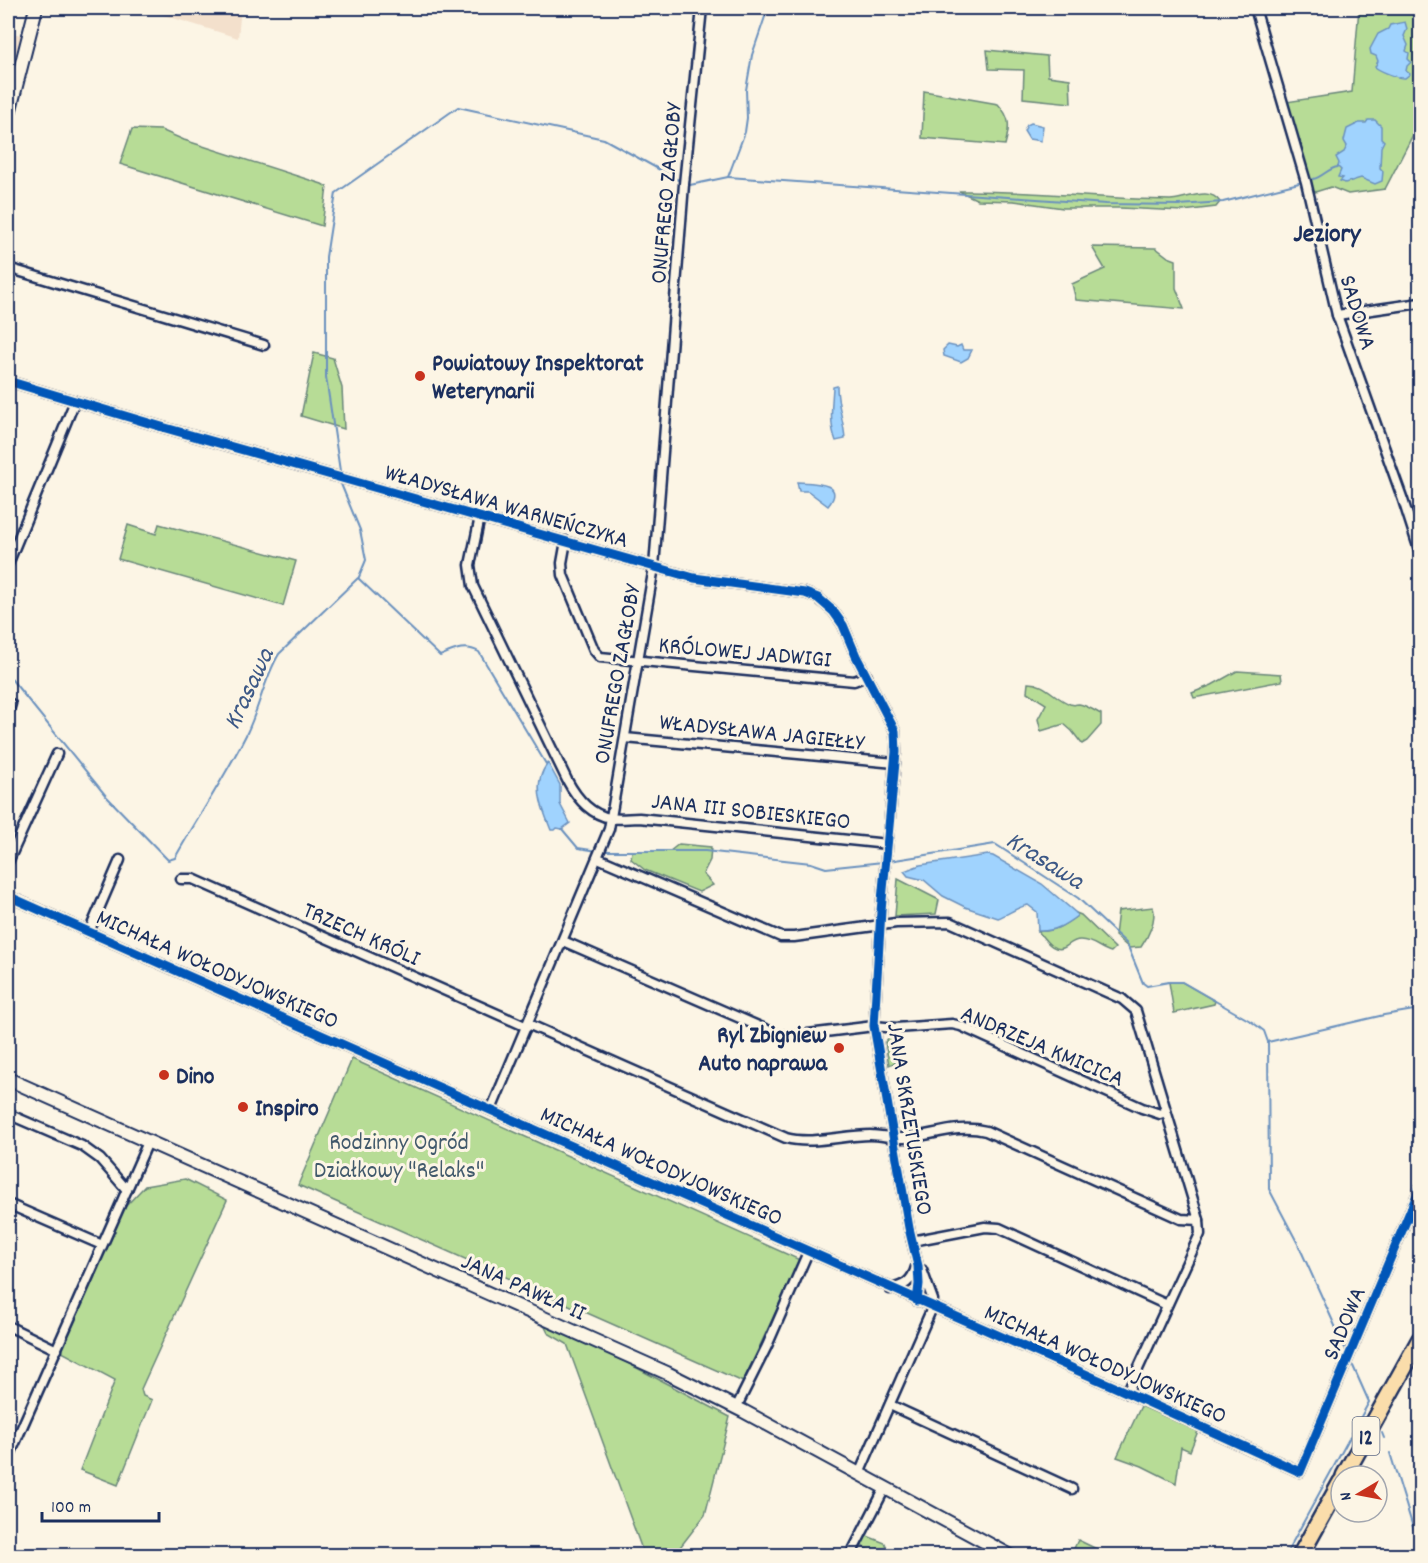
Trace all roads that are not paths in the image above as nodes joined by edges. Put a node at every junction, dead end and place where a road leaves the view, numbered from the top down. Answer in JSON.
{"nodes":[{"id":1,"x":36,"y":8,"type":"edge"},
{"id":2,"x":702,"y":8,"type":"edge"},
{"id":3,"x":1255,"y":8,"type":"edge"},
{"id":4,"x":13,"y":79,"type":"edge"},
{"id":5,"x":8,"y":117,"type":"edge"},
{"id":6,"x":8,"y":268,"type":"edge"},
{"id":7,"x":1420,"y":303,"type":"edge"},
{"id":8,"x":1337,"y":315,"type":"junction"},
{"id":9,"x":264,"y":345,"type":"dead end"},
{"id":10,"x":8,"y":381,"type":"edge"},
{"id":11,"x":75,"y":401,"type":"junction"},
{"id":12,"x":480,"y":517,"type":"junction"},
{"id":13,"x":566,"y":541,"type":"junction"},
{"id":14,"x":1420,"y":553,"type":"edge"},
{"id":15,"x":8,"y":564,"type":"edge"},
{"id":16,"x":654,"y":567,"type":"junction"},
{"id":17,"x":638,"y":661,"type":"junction"},
{"id":18,"x":867,"y":676,"type":"junction"},
{"id":19,"x":625,"y":738,"type":"junction"},
{"id":20,"x":57,"y":754,"type":"dead end"},
{"id":21,"x":895,"y":763,"type":"junction"},
{"id":22,"x":610,"y":818,"type":"junction"},
{"id":23,"x":887,"y":844,"type":"junction"},
{"id":24,"x":600,"y":853,"type":"junction"},
{"id":25,"x":120,"y":860,"type":"dead end"},
{"id":26,"x":8,"y":861,"type":"edge"},
{"id":27,"x":182,"y":879,"type":"dead end"},
{"id":28,"x":8,"y":896,"type":"edge"},
{"id":29,"x":880,"y":925,"type":"junction"},
{"id":30,"x":89,"y":932,"type":"junction"},
{"id":31,"x":563,"y":941,"type":"junction"},
{"id":32,"x":527,"y":1025,"type":"junction"},
{"id":33,"x":874,"y":1026,"type":"junction"},
{"id":34,"x":8,"y":1079,"type":"edge"},
{"id":35,"x":491,"y":1110,"type":"junction"},
{"id":36,"x":1166,"y":1112,"type":"junction"},
{"id":37,"x":8,"y":1114,"type":"edge"},
{"id":38,"x":893,"y":1138,"type":"junction"},
{"id":39,"x":148,"y":1142,"type":"junction"},
{"id":40,"x":1420,"y":1188,"type":"edge"},
{"id":41,"x":127,"y":1190,"type":"junction"},
{"id":42,"x":8,"y":1204,"type":"edge"},
{"id":43,"x":1199,"y":1220,"type":"junction"},
{"id":44,"x":912,"y":1241,"type":"junction"},
{"id":45,"x":102,"y":1245,"type":"junction"},
{"id":46,"x":808,"y":1252,"type":"junction"},
{"id":47,"x":916,"y":1257,"type":"junction"},
{"id":48,"x":890,"y":1288,"type":"junction"},
{"id":49,"x":917,"y":1301,"type":"junction"},
{"id":50,"x":1167,"y":1305,"type":"junction"},
{"id":51,"x":932,"y":1308,"type":"junction"},
{"id":52,"x":8,"y":1326,"type":"edge"},
{"id":53,"x":1420,"y":1339,"type":"edge"},
{"id":54,"x":57,"y":1350,"type":"junction"},
{"id":55,"x":1127,"y":1393,"type":"junction"},
{"id":56,"x":890,"y":1405,"type":"junction"},
{"id":57,"x":736,"y":1408,"type":"junction"},
{"id":58,"x":8,"y":1459,"type":"edge"},
{"id":59,"x":1351,"y":1464,"type":"edge"},
{"id":60,"x":1300,"y":1472,"type":"joint"},
{"id":61,"x":859,"y":1474,"type":"junction"},
{"id":62,"x":885,"y":1488,"type":"junction"},
{"id":63,"x":1072,"y":1489,"type":"dead end"},
{"id":64,"x":1329,"y":1504,"type":"edge"},
{"id":65,"x":850,"y":1556,"type":"edge"},
{"id":66,"x":1011,"y":1556,"type":"edge"},
{"id":67,"x":1300,"y":1556,"type":"edge"}],
"edges":[{"from":1,"to":4,"type":"main road"},
{"from":2,"to":16,"type":"street","name":"ONUFREGO ZAGŁOBY"},
{"from":3,"to":8,"type":"street","name":"SADOWA"},
{"from":4,"to":5,"type":"main road"},
{"from":6,"to":9,"type":"street"},
{"from":7,"to":8,"type":"street"},
{"from":8,"to":14,"type":"street","name":"SADOWA"},
{"from":10,"to":11,"type":"street","name":"WŁADYSŁAWA WARNEŃCZYKA"},
{"from":11,"to":12,"type":"street","name":"WŁADYSŁAWA WARNEŃCZYKA"},
{"from":11,"to":15,"type":"street"},
{"from":12,"to":13,"type":"street","name":"WŁADYSŁAWA WARNEŃCZYKA"},
{"from":12,"to":22,"type":"street"},
{"from":13,"to":16,"type":"street","name":"WŁADYSŁAWA WARNEŃCZYKA"},
{"from":13,"to":17,"type":"street","name":"KRÓLOWEJ JADWIGI"},
{"from":16,"to":17,"type":"street","name":"ONUFREGO ZAGŁOBY"},
{"from":16,"to":18,"type":"street","name":"WŁADYSŁAWA WARNEŃCZYKA"},
{"from":17,"to":18,"type":"street","name":"KRÓLOWEJ JADWIGI"},
{"from":17,"to":19,"type":"street","name":"ONUFREGO ZAGŁOBY"},
{"from":18,"to":21,"type":"street","name":"WŁADYSŁAWA WARNEŃCZYKA"},
{"from":19,"to":21,"type":"street","name":"WŁADYSŁAWA JAGIEŁŁY"},
{"from":19,"to":22,"type":"street","name":"ONUFREGO ZAGŁOBY"},
{"from":20,"to":26,"type":"street"},
{"from":21,"to":23,"type":"street","name":"JANA SKRZETUSKIEGO"},
{"from":22,"to":23,"type":"street","name":"JANA III SOBIESKIEGO"},
{"from":22,"to":24,"type":"street","name":"ONUFREGO ZAGŁOBY"},
{"from":23,"to":29,"type":"street","name":"JANA SKRZETUSKIEGO"},
{"from":24,"to":29,"type":"street"},
{"from":24,"to":31,"type":"street","name":"ONUFREGO ZAGŁOBY"},
{"from":25,"to":30,"type":"street"},
{"from":27,"to":32,"type":"street","name":"TRZECH KRÓLI"},
{"from":28,"to":30,"type":"street","name":"MICHAŁA WOŁODYJOWSKIEGO"},
{"from":29,"to":33,"type":"street","name":"JANA SKRZETUSKIEGO"},
{"from":29,"to":36,"type":"street"},
{"from":30,"to":35,"type":"street","name":"MICHAŁA WOŁODYJOWSKIEGO"},
{"from":31,"to":32,"type":"street","name":"ONUFREGO ZAGŁOBY"},
{"from":31,"to":33,"type":"street","name":"ANDRZEJA KMICICA"},
{"from":32,"to":35,"type":"street","name":"ONUFREGO ZAGŁOBY"},
{"from":32,"to":38,"type":"street","name":"TRZECH KRÓLI"},
{"from":33,"to":36,"type":"street","name":"ANDRZEJA KMICICA"},
{"from":33,"to":38,"type":"street","name":"JANA SKRZETUSKIEGO"},
{"from":34,"to":39,"type":"main road","name":"JANA PAWŁA II"},
{"from":35,"to":46,"type":"street","name":"MICHAŁA WOŁODYJOWSKIEGO"},
{"from":36,"to":43,"type":"street"},
{"from":37,"to":41,"type":"street"},
{"from":38,"to":43,"type":"street","name":"TRZECH KRÓLI"},
{"from":38,"to":44,"type":"street","name":"JANA SKRZETUSKIEGO"},
{"from":39,"to":41,"type":"street"},
{"from":39,"to":57,"type":"main road","name":"JANA PAWŁA II"},
{"from":40,"to":60,"type":"street","name":"SADOWA"},
{"from":41,"to":45,"type":"street"},
{"from":42,"to":45,"type":"street"},
{"from":43,"to":50,"type":"street"},
{"from":44,"to":47,"type":"street","name":"JANA SKRZETUSKIEGO"},
{"from":44,"to":50,"type":"street"},
{"from":45,"to":54,"type":"street"},
{"from":46,"to":48,"type":"street","name":"MICHAŁA WOŁODYJOWSKIEGO"},
{"from":46,"to":57,"type":"street"},
{"from":47,"to":48,"type":"street"},
{"from":47,"to":49,"type":"street","name":"JANA SKRZETUSKIEGO"},
{"from":47,"to":51,"type":"street","name":"JANA SKRZETUSKIEGO"},
{"from":48,"to":49,"type":"street","name":"MICHAŁA WOŁODYJOWSKIEGO"},
{"from":49,"to":51,"type":"street","name":"MICHAŁA WOŁODYJOWSKIEGO"},
{"from":50,"to":55,"type":"street"},
{"from":51,"to":55,"type":"street","name":"MICHAŁA WOŁODYJOWSKIEGO"},
{"from":51,"to":56,"type":"street"},
{"from":52,"to":54,"type":"street"},
{"from":53,"to":59,"type":"highway","number":"12"},
{"from":54,"to":58,"type":"street"},
{"from":55,"to":60,"type":"street","name":"MICHAŁA WOŁODYJOWSKIEGO"},
{"from":56,"to":61,"type":"street"},
{"from":56,"to":63,"type":"street"},
{"from":57,"to":61,"type":"main road","name":"JANA PAWŁA II"},
{"from":61,"to":62,"type":"main road","name":"JANA PAWŁA II"},
{"from":62,"to":65,"type":"street"},
{"from":62,"to":66,"type":"main road","name":"JANA PAWŁA II"},
{"from":64,"to":67,"type":"highway","number":"12"}]}
